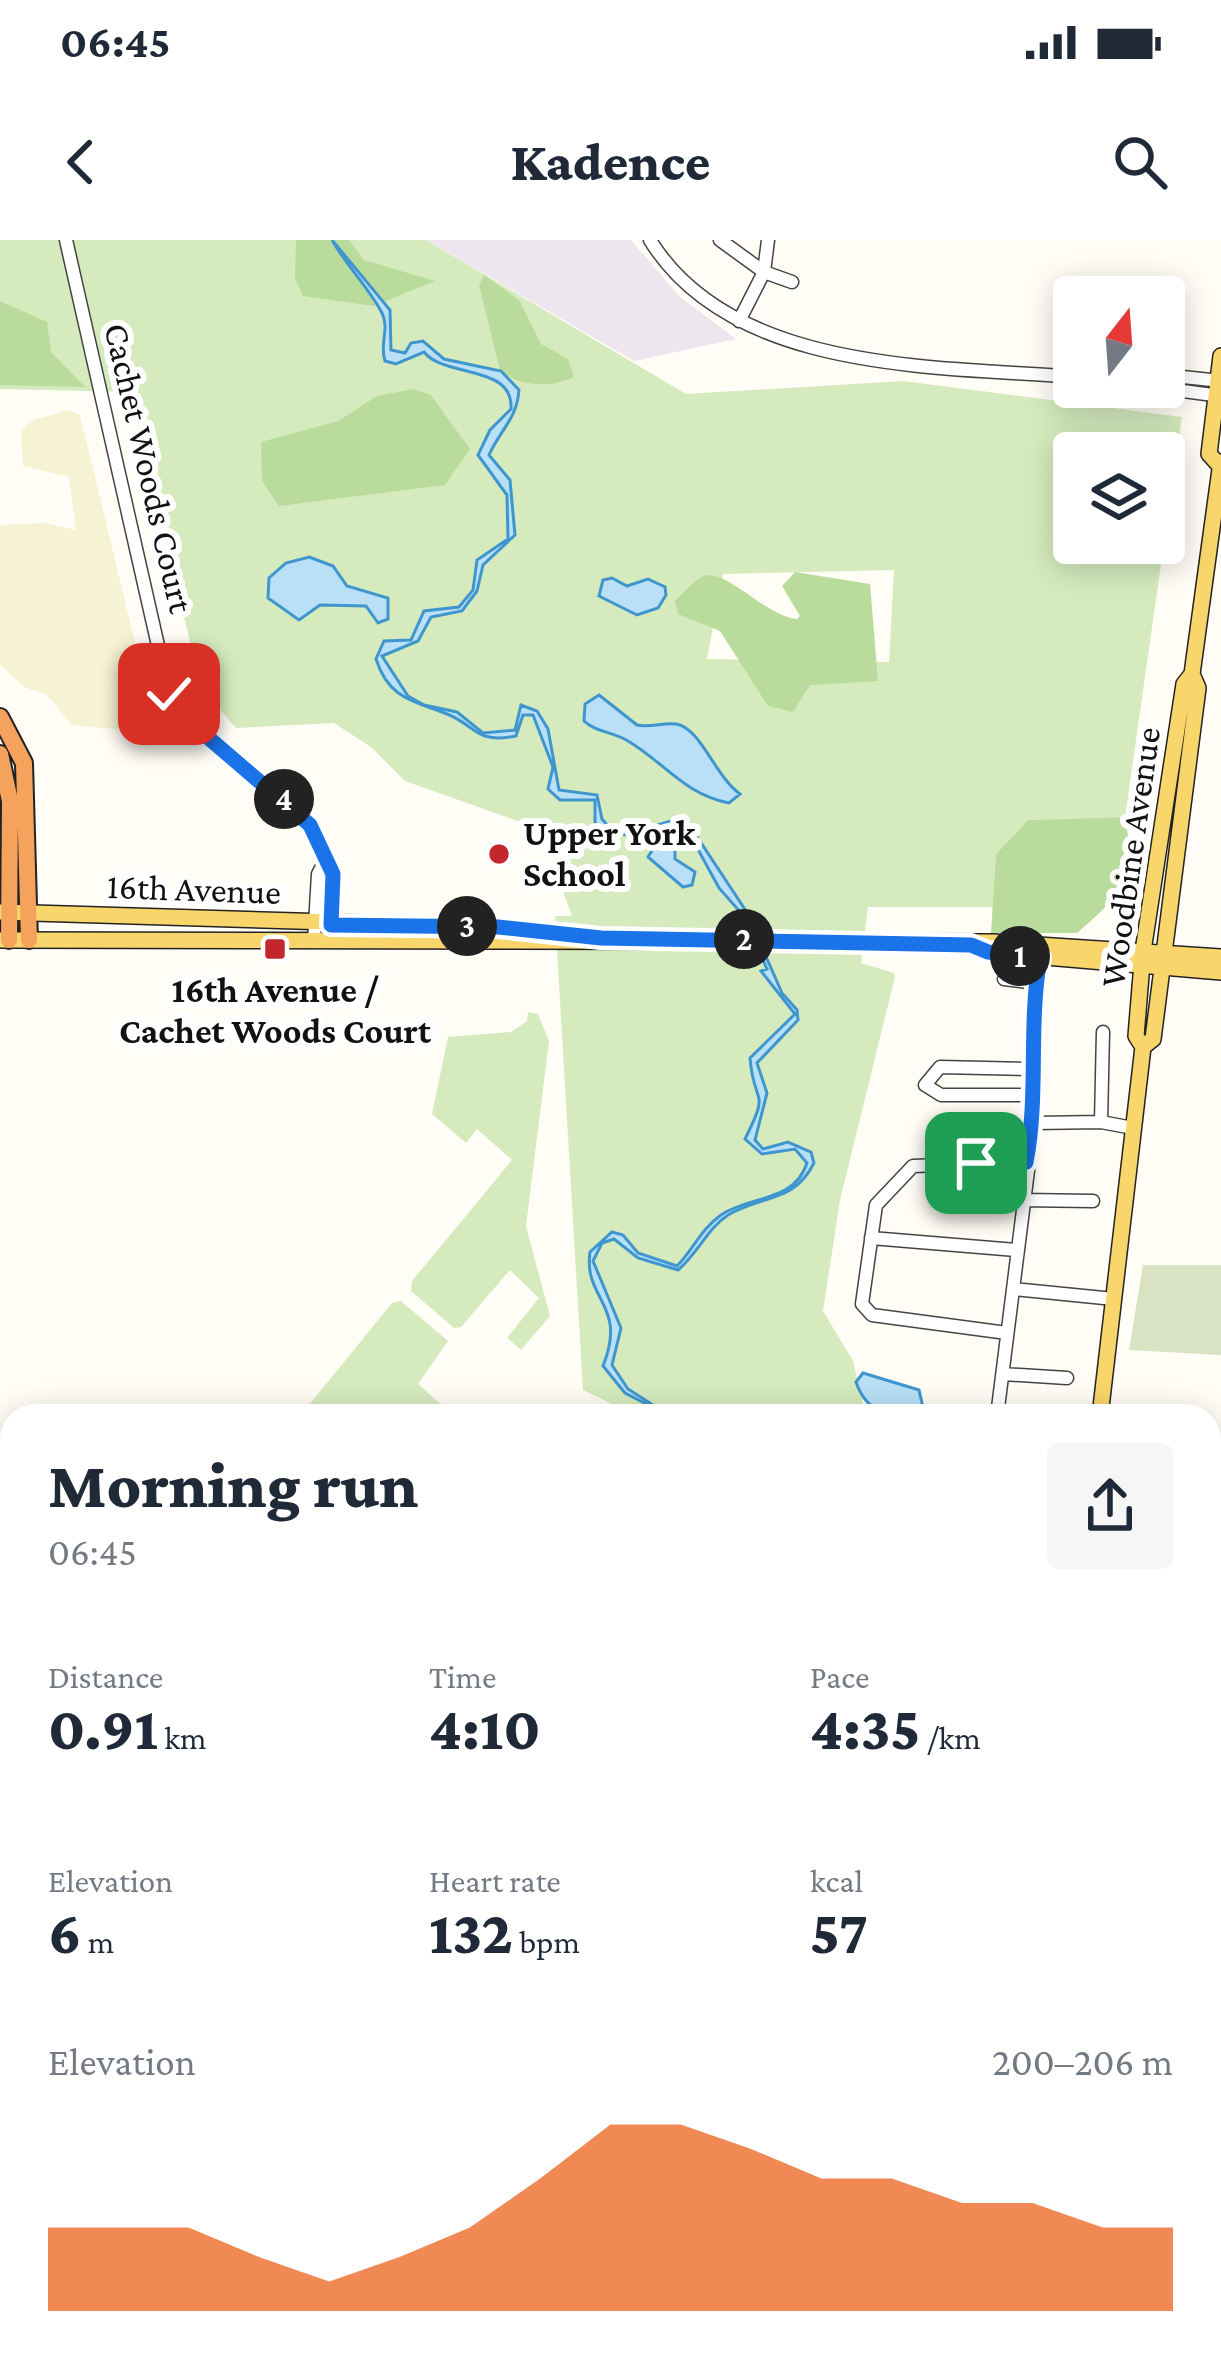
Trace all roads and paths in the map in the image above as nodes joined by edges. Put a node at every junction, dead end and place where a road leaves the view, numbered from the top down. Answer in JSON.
{"nodes":[{"id":1,"x":66,"y":240,"type":"edge"},
{"id":2,"x":650,"y":240,"type":"edge"},
{"id":3,"x":720,"y":240,"type":"edge"},
{"id":4,"x":768,"y":240,"type":"edge"},
{"id":5,"x":764,"y":272,"type":"junction"},
{"id":6,"x":792,"y":282,"type":"dead end"},
{"id":7,"x":740,"y":321,"type":"junction"},
{"id":8,"x":1221,"y":356,"type":"edge"},
{"id":9,"x":1053,"y":375,"type":"edge"},
{"id":10,"x":1185,"y":380,"type":"edge"},
{"id":11,"x":1185,"y":387,"type":"edge"},
{"id":12,"x":1219,"y":388,"type":"edge"},
{"id":13,"x":1220,"y":464,"type":"edge"},
{"id":14,"x":1192,"y":674,"type":"junction"},
{"id":15,"x":0,"y":716,"type":"edge"},
{"id":16,"x":0,"y":754,"type":"edge"},
{"id":17,"x":12,"y":912,"type":"edge"},
{"id":18,"x":323,"y":933,"type":"junction"},
{"id":19,"x":5,"y":940,"type":"edge"},
{"id":20,"x":29,"y":940,"type":"junction"},
{"id":21,"x":971,"y":945,"type":"junction"},
{"id":22,"x":1221,"y":957,"type":"edge"},
{"id":23,"x":1040,"y":958,"type":"junction"},
{"id":24,"x":1142,"y":960,"type":"junction"},
{"id":25,"x":1161,"y":961,"type":"junction"},
{"id":26,"x":1221,"y":972,"type":"edge"},
{"id":27,"x":1004,"y":979,"type":"dead end"},
{"id":28,"x":1036,"y":982,"type":"junction"},
{"id":29,"x":1103,"y":1032,"type":"dead end"},
{"id":30,"x":1143,"y":1048,"type":"junction"},
{"id":31,"x":1031,"y":1069,"type":"junction"},
{"id":32,"x":1031,"y":1095,"type":"junction"},
{"id":33,"x":1102,"y":1122,"type":"junction"},
{"id":34,"x":1034,"y":1124,"type":"junction"},
{"id":35,"x":1133,"y":1128,"type":"junction"},
{"id":36,"x":1026,"y":1162,"type":"junction"},
{"id":37,"x":1021,"y":1199,"type":"junction"},
{"id":38,"x":1093,"y":1202,"type":"dead end"},
{"id":39,"x":871,"y":1238,"type":"junction"},
{"id":40,"x":1016,"y":1250,"type":"junction"},
{"id":41,"x":1013,"y":1289,"type":"junction"},
{"id":42,"x":1114,"y":1299,"type":"junction"},
{"id":43,"x":1007,"y":1333,"type":"junction"},
{"id":44,"x":1003,"y":1374,"type":"junction"},
{"id":45,"x":1067,"y":1378,"type":"dead end"},
{"id":46,"x":999,"y":1404,"type":"edge"},
{"id":47,"x":1101,"y":1404,"type":"edge"}],
"edges":[{"from":1,"to":18,"type":"street","name":"Cachet Woods Court"},
{"from":2,"to":7,"type":"street"},
{"from":3,"to":5,"type":"street"},
{"from":4,"to":5,"type":"street"},
{"from":5,"to":6,"type":"street"},
{"from":5,"to":7,"type":"street"},
{"from":7,"to":9,"type":"street"},
{"from":8,"to":12,"type":"main road","name":"Woodbine Avenue"},
{"from":10,"to":12,"type":"street"},
{"from":11,"to":12,"type":"street"},
{"from":12,"to":13,"type":"main road","name":"Woodbine Avenue"},
{"from":13,"to":14,"type":"main road","name":"Woodbine Avenue"},
{"from":14,"to":24,"type":"main road","name":"Woodbine Avenue"},
{"from":14,"to":25,"type":"main road","name":"Woodbine Avenue"},
{"from":15,"to":17,"type":"highway"},
{"from":16,"to":17,"type":"highway"},
{"from":17,"to":18,"type":"main road","name":"16th Avenue"},
{"from":17,"to":19,"type":"highway"},
{"from":17,"to":20,"type":"highway"},
{"from":18,"to":20,"type":"main road","name":"16th Avenue"},
{"from":18,"to":21,"type":"main road","name":"16th Avenue"},
{"from":19,"to":20,"type":"main road","name":"16th Avenue"},
{"from":21,"to":23,"type":"main road","name":"16th Avenue"},
{"from":21,"to":24,"type":"main road","name":"16th Avenue"},
{"from":22,"to":25,"type":"main road","name":"16th Avenue"},
{"from":23,"to":24,"type":"main road","name":"16th Avenue"},
{"from":23,"to":28,"type":"street"},
{"from":24,"to":25,"type":"main road","name":"16th Avenue"},
{"from":24,"to":30,"type":"main road","name":"Woodbine Avenue"},
{"from":25,"to":26,"type":"main road","name":"16th Avenue"},
{"from":25,"to":30,"type":"main road","name":"Woodbine Avenue"},
{"from":27,"to":28,"type":"street"},
{"from":28,"to":31,"type":"street"},
{"from":29,"to":33,"type":"street"},
{"from":30,"to":35,"type":"main road","name":"Woodbine Avenue"},
{"from":31,"to":32,"type":"street"},
{"from":31,"to":32,"type":"street"},
{"from":32,"to":34,"type":"street"},
{"from":33,"to":34,"type":"street"},
{"from":33,"to":35,"type":"street"},
{"from":34,"to":36,"type":"street"},
{"from":35,"to":42,"type":"main road","name":"Woodbine Avenue"},
{"from":36,"to":37,"type":"street"},
{"from":36,"to":39,"type":"street"},
{"from":37,"to":38,"type":"street"},
{"from":37,"to":40,"type":"street"},
{"from":39,"to":40,"type":"street"},
{"from":39,"to":43,"type":"street"},
{"from":40,"to":41,"type":"street"},
{"from":41,"to":42,"type":"street"},
{"from":41,"to":43,"type":"street"},
{"from":42,"to":47,"type":"main road","name":"Woodbine Avenue"},
{"from":43,"to":44,"type":"street"},
{"from":44,"to":45,"type":"street"},
{"from":44,"to":46,"type":"street"}]}
